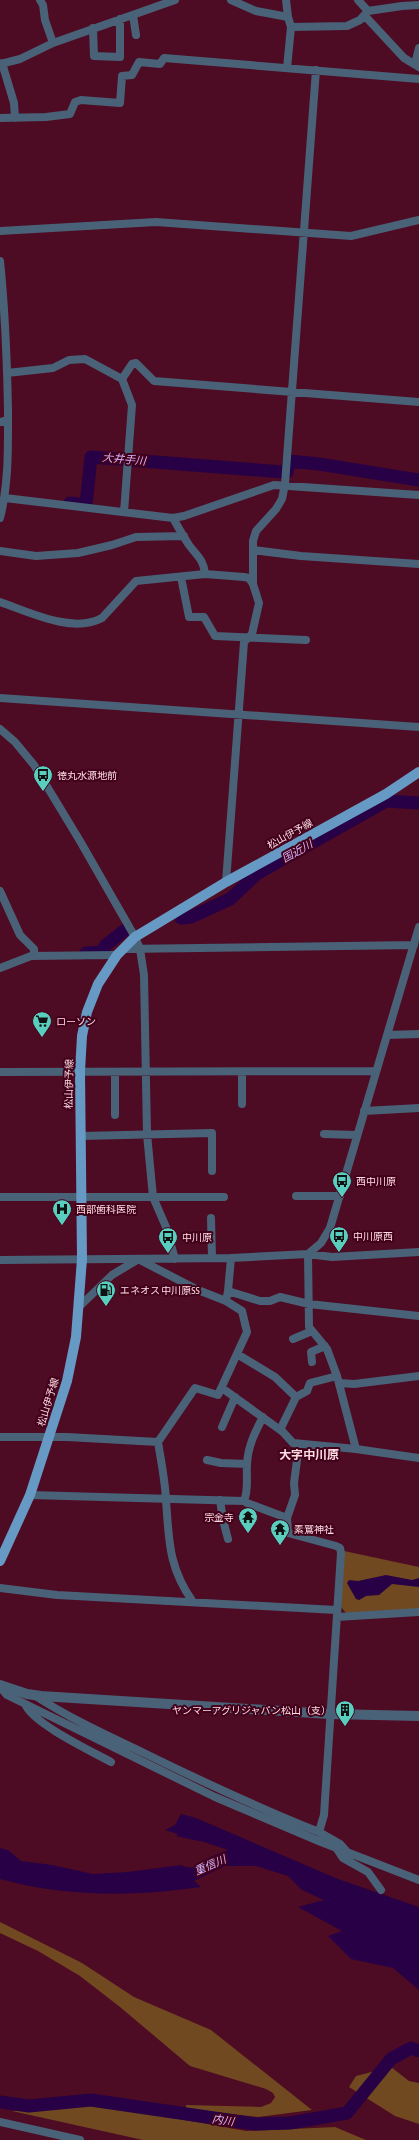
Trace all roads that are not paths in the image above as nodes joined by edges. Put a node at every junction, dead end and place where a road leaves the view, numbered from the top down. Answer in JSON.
{"nodes":[{"id":1,"x":40,"y":0,"type":"edge"},
{"id":2,"x":175,"y":0,"type":"edge"},
{"id":3,"x":231,"y":0,"type":"edge"},
{"id":4,"x":286,"y":0,"type":"edge"},
{"id":5,"x":358,"y":0,"type":"edge"},
{"id":6,"x":419,"y":5,"type":"edge"},
{"id":7,"x":367,"y":14,"type":"junction"},
{"id":8,"x":133,"y":15,"type":"junction"},
{"id":9,"x":288,"y":17,"type":"junction"},
{"id":10,"x":120,"y":19,"type":"junction"},
{"id":11,"x":291,"y":27,"type":"junction"},
{"id":12,"x":93,"y":28,"type":"junction"},
{"id":13,"x":136,"y":35,"type":"dead end"},
{"id":14,"x":53,"y":43,"type":"junction"},
{"id":15,"x":419,"y":48,"type":"edge"},
{"id":16,"x":1,"y":63,"type":"edge"},
{"id":17,"x":417,"y":66,"type":"edge"},
{"id":18,"x":287,"y":68,"type":"junction"},
{"id":19,"x":316,"y":70,"type":"junction"},
{"id":20,"x":419,"y":79,"type":"edge"},
{"id":21,"x":0,"y":118,"type":"edge"},
{"id":22,"x":15,"y":118,"type":"junction"},
{"id":23,"x":419,"y":220,"type":"edge"},
{"id":24,"x":0,"y":231,"type":"edge"},
{"id":25,"x":304,"y":233,"type":"junction"},
{"id":26,"x":0,"y":266,"type":"edge"},
{"id":27,"x":7,"y":373,"type":"junction"},
{"id":28,"x":122,"y":379,"type":"junction"},
{"id":29,"x":292,"y":392,"type":"junction"},
{"id":30,"x":419,"y":402,"type":"edge"},
{"id":31,"x":4,"y":421,"type":"edge"},
{"id":32,"x":285,"y":484,"type":"junction"},
{"id":33,"x":419,"y":494,"type":"edge"},
{"id":34,"x":5,"y":498,"type":"junction"},
{"id":35,"x":124,"y":512,"type":"junction"},
{"id":36,"x":0,"y":518,"type":"edge"},
{"id":37,"x":173,"y":518,"type":"junction"},
{"id":38,"x":184,"y":536,"type":"junction"},
{"id":39,"x":253,"y":550,"type":"junction"},
{"id":40,"x":0,"y":551,"type":"edge"},
{"id":41,"x":419,"y":564,"type":"edge"},
{"id":42,"x":205,"y":574,"type":"junction"},
{"id":43,"x":181,"y":577,"type":"junction"},
{"id":44,"x":253,"y":584,"type":"junction"},
{"id":45,"x":0,"y":602,"type":"edge"},
{"id":46,"x":249,"y":636,"type":"junction"},
{"id":47,"x":306,"y":640,"type":"dead end"},
{"id":48,"x":0,"y":698,"type":"edge"},
{"id":49,"x":239,"y":715,"type":"junction"},
{"id":50,"x":419,"y":727,"type":"edge"},
{"id":51,"x":0,"y":729,"type":"edge"},
{"id":52,"x":419,"y":772,"type":"edge"},
{"id":53,"x":226,"y":882,"type":"junction"},
{"id":54,"x":0,"y":891,"type":"edge"},
{"id":55,"x":419,"y":927,"type":"edge"},
{"id":56,"x":135,"y":938,"type":"junction"},
{"id":57,"x":414,"y":945,"type":"junction"},
{"id":58,"x":140,"y":949,"type":"junction"},
{"id":59,"x":120,"y":952,"type":"junction"},
{"id":60,"x":34,"y":954,"type":"junction"},
{"id":61,"x":0,"y":968,"type":"edge"},
{"id":62,"x":419,"y":1034,"type":"edge"},
{"id":63,"x":387,"y":1035,"type":"junction"},
{"id":64,"x":376,"y":1071,"type":"junction"},
{"id":65,"x":0,"y":1072,"type":"edge"},
{"id":66,"x":80,"y":1072,"type":"junction"},
{"id":67,"x":115,"y":1072,"type":"junction"},
{"id":68,"x":147,"y":1072,"type":"junction"},
{"id":69,"x":242,"y":1072,"type":"junction"},
{"id":70,"x":242,"y":1104,"type":"dead end"},
{"id":71,"x":419,"y":1108,"type":"edge"},
{"id":72,"x":364,"y":1111,"type":"junction"},
{"id":73,"x":115,"y":1115,"type":"dead end"},
{"id":74,"x":147,"y":1134,"type":"junction"},
{"id":75,"x":324,"y":1134,"type":"dead end"},
{"id":76,"x":357,"y":1135,"type":"junction"},
{"id":77,"x":81,"y":1136,"type":"junction"},
{"id":78,"x":212,"y":1171,"type":"dead end"},
{"id":79,"x":81,"y":1196,"type":"junction"},
{"id":80,"x":296,"y":1196,"type":"dead end"},
{"id":81,"x":340,"y":1196,"type":"junction"},
{"id":82,"x":0,"y":1197,"type":"edge"},
{"id":83,"x":153,"y":1197,"type":"junction"},
{"id":84,"x":224,"y":1197,"type":"dead end"},
{"id":85,"x":211,"y":1218,"type":"dead end"},
{"id":86,"x":419,"y":1252,"type":"edge"},
{"id":87,"x":308,"y":1254,"type":"junction"},
{"id":88,"x":212,"y":1258,"type":"junction"},
{"id":89,"x":231,"y":1258,"type":"junction"},
{"id":90,"x":82,"y":1259,"type":"junction"},
{"id":91,"x":138,"y":1259,"type":"junction"},
{"id":92,"x":175,"y":1259,"type":"junction"},
{"id":93,"x":0,"y":1260,"type":"edge"},
{"id":94,"x":228,"y":1291,"type":"junction"},
{"id":95,"x":226,"y":1301,"type":"junction"},
{"id":96,"x":309,"y":1304,"type":"junction"},
{"id":97,"x":80,"y":1306,"type":"junction"},
{"id":98,"x":419,"y":1316,"type":"edge"},
{"id":99,"x":312,"y":1331,"type":"junction"},
{"id":100,"x":293,"y":1339,"type":"dead end"},
{"id":101,"x":325,"y":1346,"type":"junction"},
{"id":102,"x":237,"y":1354,"type":"junction"},
{"id":103,"x":312,"y":1362,"type":"dead end"},
{"id":104,"x":419,"y":1376,"type":"edge"},
{"id":105,"x":338,"y":1379,"type":"junction"},
{"id":106,"x":222,"y":1388,"type":"junction"},
{"id":107,"x":235,"y":1397,"type":"junction"},
{"id":108,"x":296,"y":1397,"type":"junction"},
{"id":109,"x":262,"y":1417,"type":"junction"},
{"id":110,"x":222,"y":1427,"type":"dead end"},
{"id":111,"x":280,"y":1430,"type":"junction"},
{"id":112,"x":50,"y":1436,"type":"junction"},
{"id":113,"x":0,"y":1437,"type":"edge"},
{"id":114,"x":158,"y":1442,"type":"junction"},
{"id":115,"x":299,"y":1445,"type":"junction"},
{"id":116,"x":356,"y":1449,"type":"junction"},
{"id":117,"x":419,"y":1458,"type":"edge"},
{"id":118,"x":207,"y":1460,"type":"dead end"},
{"id":119,"x":247,"y":1464,"type":"junction"},
{"id":120,"x":30,"y":1494,"type":"junction"},
{"id":121,"x":166,"y":1500,"type":"junction"},
{"id":122,"x":220,"y":1500,"type":"junction"},
{"id":123,"x":244,"y":1501,"type":"junction"},
{"id":124,"x":287,"y":1518,"type":"junction"},
{"id":125,"x":228,"y":1539,"type":"dead end"},
{"id":126,"x":1,"y":1556,"type":"edge"},
{"id":127,"x":0,"y":1588,"type":"edge"},
{"id":128,"x":193,"y":1602,"type":"junction"},
{"id":129,"x":419,"y":1612,"type":"edge"},
{"id":130,"x":337,"y":1614,"type":"junction"},
{"id":131,"x":0,"y":1686,"type":"edge"},
{"id":132,"x":33,"y":1695,"type":"junction"},
{"id":133,"x":25,"y":1704,"type":"junction"},
{"id":134,"x":330,"y":1714,"type":"junction"},
{"id":135,"x":419,"y":1716,"type":"edge"},
{"id":136,"x":111,"y":1762,"type":"dead end"},
{"id":137,"x":318,"y":1832,"type":"junction"},
{"id":138,"x":337,"y":1849,"type":"junction"},
{"id":139,"x":348,"y":1853,"type":"junction"},
{"id":140,"x":419,"y":1880,"type":"edge"},
{"id":141,"x":381,"y":1890,"type":"dead end"},
{"id":142,"x":0,"y":2122,"type":"edge"},
{"id":143,"x":80,"y":2140,"type":"edge"}],
"edges":[{"from":1,"to":14,"type":"street"},
{"from":2,"to":8,"type":"street"},
{"from":3,"to":9,"type":"street"},
{"from":4,"to":9,"type":"street"},
{"from":5,"to":7,"type":"street"},
{"from":6,"to":7,"type":"street"},
{"from":7,"to":11,"type":"street"},
{"from":7,"to":17,"type":"street"},
{"from":8,"to":10,"type":"street"},
{"from":8,"to":13,"type":"street"},
{"from":9,"to":11,"type":"street"},
{"from":10,"to":12,"type":"street"},
{"from":10,"to":12,"type":"street"},
{"from":11,"to":18,"type":"street"},
{"from":12,"to":14,"type":"street"},
{"from":14,"to":16,"type":"street"},
{"from":15,"to":17,"type":"street"},
{"from":16,"to":22,"type":"street"},
{"from":18,"to":19,"type":"street"},
{"from":18,"to":22,"type":"street"},
{"from":19,"to":20,"type":"street"},
{"from":19,"to":25,"type":"street"},
{"from":21,"to":22,"type":"street"},
{"from":23,"to":25,"type":"street"},
{"from":24,"to":25,"type":"street"},
{"from":25,"to":29,"type":"street"},
{"from":26,"to":27,"type":"street"},
{"from":27,"to":28,"type":"street"},
{"from":27,"to":31,"type":"street"},
{"from":28,"to":29,"type":"street"},
{"from":28,"to":35,"type":"street"},
{"from":29,"to":30,"type":"street"},
{"from":29,"to":32,"type":"street"},
{"from":31,"to":34,"type":"street"},
{"from":32,"to":33,"type":"street"},
{"from":32,"to":37,"type":"street"},
{"from":32,"to":39,"type":"street"},
{"from":34,"to":35,"type":"street"},
{"from":34,"to":36,"type":"street"},
{"from":35,"to":37,"type":"street"},
{"from":37,"to":38,"type":"street"},
{"from":38,"to":40,"type":"street"},
{"from":38,"to":42,"type":"street"},
{"from":39,"to":41,"type":"street"},
{"from":39,"to":44,"type":"street"},
{"from":42,"to":43,"type":"street"},
{"from":42,"to":44,"type":"street"},
{"from":43,"to":45,"type":"street"},
{"from":43,"to":46,"type":"street"},
{"from":44,"to":46,"type":"street"},
{"from":46,"to":47,"type":"street"},
{"from":46,"to":49,"type":"street"},
{"from":48,"to":49,"type":"street"},
{"from":49,"to":50,"type":"street"},
{"from":49,"to":53,"type":"street"},
{"from":51,"to":56,"type":"street"},
{"from":52,"to":53,"type":"main road","name":"松山伊予線"},
{"from":53,"to":56,"type":"main road","name":"松山伊予線"},
{"from":54,"to":60,"type":"street"},
{"from":55,"to":57,"type":"street"},
{"from":56,"to":58,"type":"street"},
{"from":56,"to":59,"type":"main road","name":"松山伊予線"},
{"from":57,"to":58,"type":"street"},
{"from":57,"to":63,"type":"street"},
{"from":58,"to":59,"type":"street"},
{"from":58,"to":68,"type":"street"},
{"from":59,"to":60,"type":"street"},
{"from":59,"to":66,"type":"main road","name":"松山伊予線"},
{"from":60,"to":61,"type":"street"},
{"from":62,"to":63,"type":"street"},
{"from":63,"to":64,"type":"street"},
{"from":64,"to":69,"type":"street"},
{"from":64,"to":72,"type":"street"},
{"from":65,"to":66,"type":"street"},
{"from":66,"to":67,"type":"street"},
{"from":66,"to":77,"type":"main road","name":"松山伊予線"},
{"from":67,"to":68,"type":"street"},
{"from":67,"to":73,"type":"street"},
{"from":68,"to":69,"type":"street"},
{"from":68,"to":74,"type":"street"},
{"from":69,"to":70,"type":"street"},
{"from":71,"to":72,"type":"street"},
{"from":72,"to":76,"type":"street"},
{"from":74,"to":77,"type":"street"},
{"from":74,"to":78,"type":"street"},
{"from":74,"to":83,"type":"street"},
{"from":75,"to":76,"type":"street"},
{"from":76,"to":81,"type":"street"},
{"from":77,"to":79,"type":"main road","name":"松山伊予線"},
{"from":79,"to":82,"type":"street"},
{"from":79,"to":83,"type":"street"},
{"from":79,"to":90,"type":"main road","name":"松山伊予線"},
{"from":80,"to":81,"type":"street"},
{"from":81,"to":87,"type":"street"},
{"from":83,"to":84,"type":"street"},
{"from":83,"to":92,"type":"street"},
{"from":85,"to":88,"type":"street"},
{"from":86,"to":87,"type":"street"},
{"from":87,"to":89,"type":"street"},
{"from":87,"to":96,"type":"street"},
{"from":88,"to":89,"type":"street"},
{"from":88,"to":92,"type":"street"},
{"from":89,"to":94,"type":"street"},
{"from":90,"to":91,"type":"street"},
{"from":90,"to":93,"type":"street"},
{"from":90,"to":97,"type":"main road","name":"松山伊予線"},
{"from":91,"to":92,"type":"street"},
{"from":91,"to":95,"type":"street"},
{"from":91,"to":97,"type":"street"},
{"from":94,"to":95,"type":"street"},
{"from":94,"to":96,"type":"street"},
{"from":95,"to":102,"type":"street"},
{"from":96,"to":98,"type":"street"},
{"from":96,"to":99,"type":"street"},
{"from":97,"to":112,"type":"main road","name":"松山伊予線"},
{"from":99,"to":100,"type":"street"},
{"from":99,"to":101,"type":"street"},
{"from":101,"to":103,"type":"street"},
{"from":101,"to":105,"type":"street"},
{"from":102,"to":106,"type":"street"},
{"from":102,"to":108,"type":"street"},
{"from":104,"to":105,"type":"street"},
{"from":105,"to":108,"type":"street"},
{"from":105,"to":116,"type":"street"},
{"from":106,"to":107,"type":"street"},
{"from":106,"to":114,"type":"street"},
{"from":107,"to":109,"type":"street"},
{"from":107,"to":110,"type":"street"},
{"from":108,"to":111,"type":"street"},
{"from":109,"to":111,"type":"street"},
{"from":109,"to":119,"type":"street"},
{"from":111,"to":115,"type":"street"},
{"from":112,"to":113,"type":"street"},
{"from":112,"to":114,"type":"street"},
{"from":112,"to":120,"type":"main road","name":"松山伊予線"},
{"from":114,"to":121,"type":"street"},
{"from":115,"to":116,"type":"street"},
{"from":115,"to":124,"type":"street"},
{"from":116,"to":117,"type":"street"},
{"from":118,"to":119,"type":"street"},
{"from":119,"to":123,"type":"street"},
{"from":120,"to":121,"type":"street"},
{"from":120,"to":126,"type":"main road","name":"松山伊予線"},
{"from":121,"to":122,"type":"street"},
{"from":121,"to":128,"type":"street"},
{"from":122,"to":123,"type":"street"},
{"from":122,"to":125,"type":"street"},
{"from":123,"to":124,"type":"street"},
{"from":124,"to":130,"type":"street"},
{"from":127,"to":128,"type":"street"},
{"from":128,"to":130,"type":"street"},
{"from":129,"to":130,"type":"street"},
{"from":130,"to":134,"type":"street"},
{"from":131,"to":132,"type":"street"},
{"from":131,"to":133,"type":"street"},
{"from":132,"to":134,"type":"street"},
{"from":132,"to":137,"type":"street"},
{"from":133,"to":136,"type":"street"},
{"from":133,"to":138,"type":"street"},
{"from":134,"to":135,"type":"street"},
{"from":134,"to":137,"type":"street"},
{"from":137,"to":139,"type":"street"},
{"from":138,"to":139,"type":"street"},
{"from":138,"to":141,"type":"street"},
{"from":139,"to":140,"type":"street"},
{"from":142,"to":143,"type":"street"}]}
